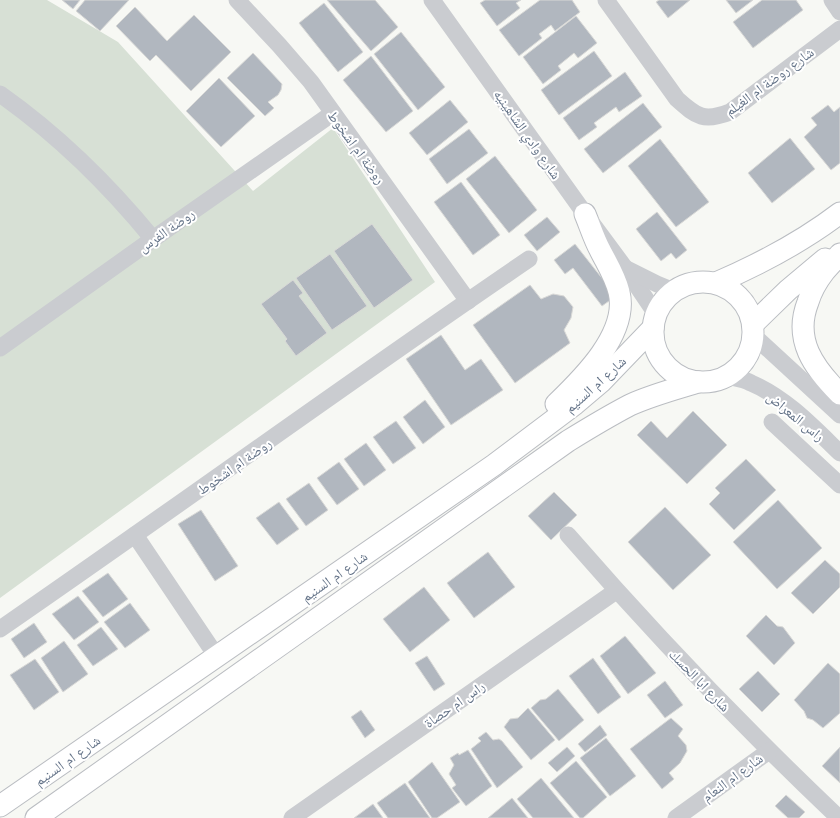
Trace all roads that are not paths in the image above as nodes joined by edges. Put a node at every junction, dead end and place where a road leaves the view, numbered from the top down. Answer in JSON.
{"nodes":[{"id":1,"x":237,"y":0,"type":"edge"},
{"id":2,"x":432,"y":0,"type":"edge"},
{"id":3,"x":606,"y":0,"type":"edge"},
{"id":4,"x":832,"y":0,"type":"edge"},
{"id":5,"x":840,"y":12,"type":"edge"},
{"id":6,"x":840,"y":28,"type":"edge"},
{"id":7,"x":0,"y":94,"type":"edge"},
{"id":8,"x":333,"y":113,"type":"junction"},
{"id":9,"x":840,"y":213,"type":"edge"},
{"id":10,"x":585,"y":214,"type":"junction"},
{"id":11,"x":153,"y":239,"type":"junction"},
{"id":12,"x":840,"y":248,"type":"edge"},
{"id":13,"x":840,"y":254,"type":"edge"},
{"id":14,"x":529,"y":259,"type":"dead end"},
{"id":15,"x":625,"y":268,"type":"junction"},
{"id":16,"x":716,"y":284,"type":"junction"},
{"id":17,"x":674,"y":291,"type":"junction"},
{"id":18,"x":468,"y":301,"type":"junction"},
{"id":19,"x":655,"y":321,"type":"junction"},
{"id":20,"x":753,"y":330,"type":"junction"},
{"id":21,"x":0,"y":348,"type":"edge"},
{"id":22,"x":727,"y":376,"type":"junction"},
{"id":23,"x":698,"y":382,"type":"junction"},
{"id":24,"x":840,"y":394,"type":"edge"},
{"id":25,"x":840,"y":415,"type":"edge"},
{"id":26,"x":772,"y":422,"type":"dead end"},
{"id":27,"x":840,"y":453,"type":"edge"},
{"id":28,"x":494,"y":465,"type":"junction"},
{"id":29,"x":840,"y":485,"type":"edge"},
{"id":30,"x":135,"y":535,"type":"junction"},
{"id":31,"x":568,"y":535,"type":"dead end"},
{"id":32,"x":616,"y":591,"type":"junction"},
{"id":33,"x":0,"y":629,"type":"edge"},
{"id":34,"x":217,"y":657,"type":"junction"},
{"id":35,"x":769,"y":751,"type":"junction"},
{"id":36,"x":0,"y":806,"type":"edge"},
{"id":37,"x":36,"y":818,"type":"edge"},
{"id":38,"x":292,"y":818,"type":"edge"},
{"id":39,"x":676,"y":818,"type":"edge"},
{"id":40,"x":839,"y":818,"type":"edge"}],
"edges":[{"from":1,"to":8,"type":"street","name":"روضة ام اشخوط"},
{"from":2,"to":10,"type":"street","name":"شارع وادي الشاهينيه"},
{"from":3,"to":6,"type":"street","name":"شارع روضة ام الغيلم"},
{"from":4,"to":5,"type":"street"},
{"from":7,"to":11,"type":"street"},
{"from":8,"to":11,"type":"street","name":"روضة الفرس"},
{"from":8,"to":18,"type":"street","name":"روضة ام اشخوط"},
{"from":9,"to":16,"type":"main road"},
{"from":10,"to":15,"type":"street","name":"شارع وادي الشاهينيه"},
{"from":10,"to":28,"type":"main road"},
{"from":11,"to":21,"type":"street","name":"روضة الفرس"},
{"from":12,"to":20,"type":"main road"},
{"from":13,"to":24,"type":"main road"},
{"from":14,"to":18,"type":"street","name":"روضة ام اشخوط"},
{"from":15,"to":17,"type":"street","name":"شارع وادي الشاهينيه"},
{"from":15,"to":19,"type":"street","name":"شارع وادي الشاهينيه"},
{"from":16,"to":17,"type":"main road"},
{"from":16,"to":20,"type":"main road"},
{"from":17,"to":19,"type":"main road"},
{"from":18,"to":30,"type":"street","name":"روضة ام اشخوط"},
{"from":19,"to":23,"type":"main road"},
{"from":19,"to":28,"type":"main road","name":"شارع ام السنيم"},
{"from":20,"to":22,"type":"main road"},
{"from":20,"to":25,"type":"street","name":"راس المعراض"},
{"from":22,"to":23,"type":"main road"},
{"from":22,"to":27,"type":"street","name":"راس المعراض"},
{"from":23,"to":37,"type":"main road","name":"شارع ام السنيم"},
{"from":26,"to":29,"type":"street"},
{"from":28,"to":34,"type":"main road","name":"شارع ام السنيم"},
{"from":30,"to":33,"type":"street","name":"روضة ام اشخوط"},
{"from":30,"to":34,"type":"street"},
{"from":31,"to":32,"type":"street","name":"شارع ابا الحسك"},
{"from":32,"to":35,"type":"street","name":"شارع ابا الحسك"},
{"from":32,"to":38,"type":"street","name":"راس ام حصاة"},
{"from":34,"to":36,"type":"main road","name":"شارع ام السنيم"},
{"from":35,"to":39,"type":"street","name":"شارع ام النعام"},
{"from":35,"to":40,"type":"street","name":"شارع ابا الحسك"}]}
